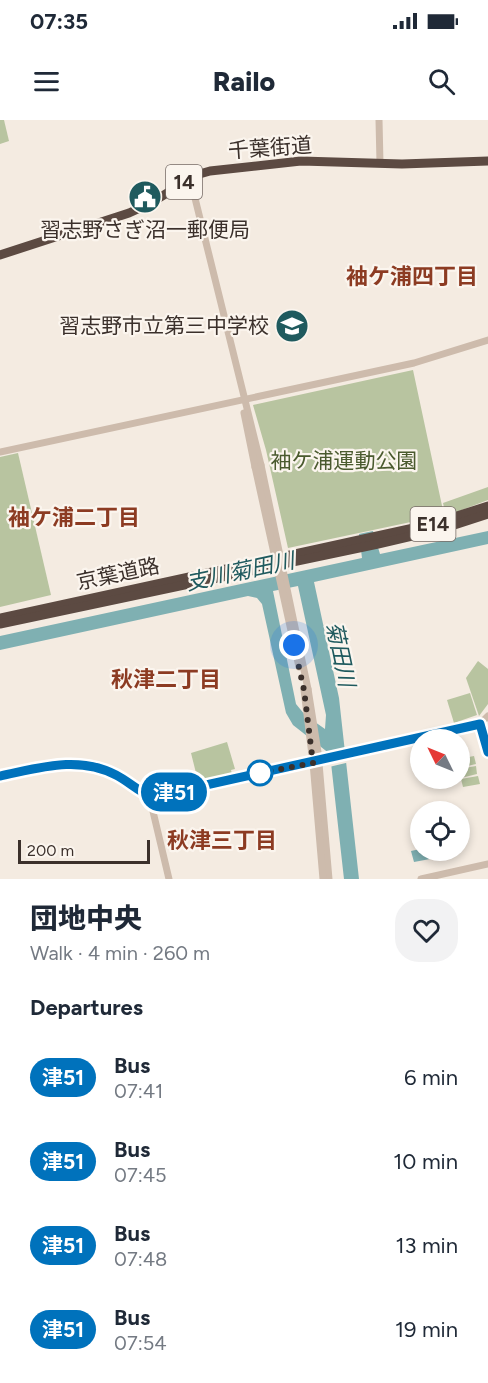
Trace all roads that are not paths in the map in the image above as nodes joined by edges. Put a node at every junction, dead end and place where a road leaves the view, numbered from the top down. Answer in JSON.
{"nodes":[{"id":1,"x":379,"y":120,"type":"edge"},
{"id":2,"x":488,"y":161,"type":"edge"},
{"id":3,"x":380,"y":163,"type":"junction"},
{"id":4,"x":188,"y":179,"type":"junction"},
{"id":5,"x":0,"y":255,"type":"edge"},
{"id":6,"x":488,"y":340,"type":"edge"},
{"id":7,"x":243,"y":400,"type":"junction"},
{"id":8,"x":0,"y":452,"type":"edge"},
{"id":9,"x":488,"y":506,"type":"edge"},
{"id":10,"x":488,"y":514,"type":"edge"},
{"id":11,"x":377,"y":540,"type":"junction"},
{"id":12,"x":359,"y":544,"type":"junction"},
{"id":13,"x":0,"y":618,"type":"edge"},
{"id":14,"x":0,"y":624,"type":"edge"},
{"id":15,"x":488,"y":716,"type":"edge"},
{"id":16,"x":480,"y":724,"type":"junction"},
{"id":17,"x":488,"y":752,"type":"edge"},
{"id":18,"x":320,"y":761,"type":"junction"},
{"id":19,"x":0,"y":776,"type":"edge"},
{"id":20,"x":152,"y":797,"type":"junction"},
{"id":21,"x":488,"y":864,"type":"edge"},
{"id":22,"x":169,"y":879,"type":"edge"},
{"id":23,"x":323,"y":879,"type":"edge"},
{"id":24,"x":329,"y":879,"type":"edge"},
{"id":25,"x":421,"y":879,"type":"edge"}],
"edges":[{"from":1,"to":3,"type":"street"},
{"from":2,"to":3,"type":"highway","name":"千葉街道","number":"14"},
{"from":3,"to":4,"type":"highway","name":"千葉街道","number":"14"},
{"from":4,"to":5,"type":"highway","name":"千葉街道","number":"14"},
{"from":4,"to":7,"type":"street"},
{"from":6,"to":7,"type":"street"},
{"from":7,"to":8,"type":"street"},
{"from":7,"to":18,"type":"street","bridge":true},
{"from":9,"to":11,"type":"highway","name":"京葉道路","number":"E14"},
{"from":10,"to":11,"type":"highway","name":"京葉道路","number":"E14"},
{"from":11,"to":12,"type":"highway","name":"京葉道路","number":"E14"},
{"from":12,"to":13,"type":"highway","name":"京葉道路","number":"E14"},
{"from":12,"to":14,"type":"highway","name":"京葉道路","number":"E14"},
{"from":15,"to":16,"type":"street"},
{"from":16,"to":17,"type":"street"},
{"from":16,"to":18,"type":"street"},
{"from":18,"to":20,"type":"street"},
{"from":18,"to":23,"type":"street"},
{"from":18,"to":24,"type":"street"},
{"from":19,"to":20,"type":"street"},
{"from":20,"to":22,"type":"street"},
{"from":21,"to":25,"type":"street"}]}
